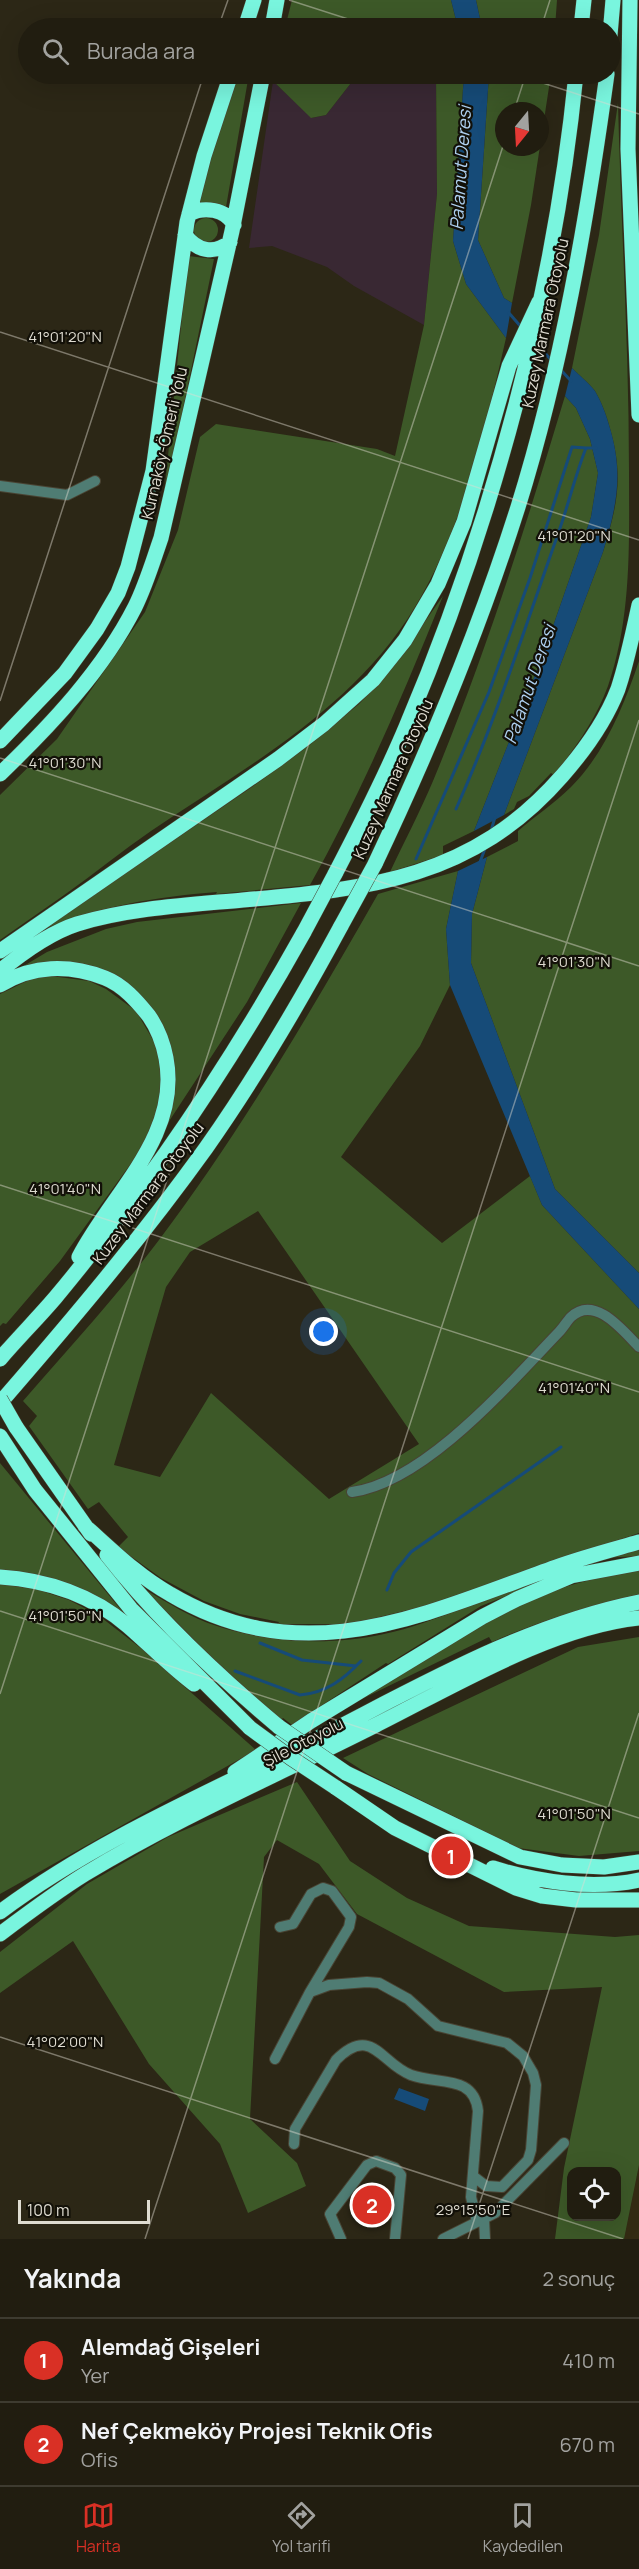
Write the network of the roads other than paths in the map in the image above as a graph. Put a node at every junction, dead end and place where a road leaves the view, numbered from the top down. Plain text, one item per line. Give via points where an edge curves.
1 (254, 0) edge
2 (277, 0) edge
3 (584, 0) edge
4 (613, 0) edge
5 (630, 0) edge
6 (248, 18) edge
7 (274, 18) edge
8 (582, 18) edge
9 (611, 18) edge
10 (228, 84) edge
11 (261, 84) edge
12 (575, 84) edge
13 (606, 84) edge
14 (189, 214) junction
15 (234, 225) junction
16 (185, 235) junction
17 (230, 242) junction
18 (539, 302) junction
19 (639, 415) edge
20 (96, 481) dead end
21 (0, 486) edge
22 (639, 606) edge
23 (0, 741) edge
24 (0, 774) edge
25 (0, 951) edge
26 (0, 971) edge
27 (0, 985) edge
28 (54, 1299) junction
29 (639, 1347) edge
30 (0, 1359) edge
31 (0, 1401) edge
32 (1, 1438) edge
33 (352, 1492) dead end
34 (85, 1526) junction
35 (639, 1542) edge
36 (639, 1563) edge
37 (0, 1577) edge
38 (639, 1602) edge
39 (639, 1618) edge
40 (639, 1628) edge
41 (516, 1656) junction
42 (250, 1728) junction
43 (335, 1787) junction
44 (211, 1791) junction
45 (639, 1862) edge
46 (639, 1880) edge
47 (639, 1900) edge
48 (0, 1912) edge
49 (280, 1927) dead end
50 (0, 1934) edge
51 (310, 1992) junction
52 (275, 2059) dead end
53 (564, 2143) dead end
54 (294, 2144) dead end
55 (473, 2176) junction
56 (481, 2221) junction
57 (341, 2239) edge
58 (395, 2239) edge
59 (443, 2239) edge
60 (484, 2239) edge

1 - 6 highway
2 - 7 highway
3 - 8 highway
4 - 9 highway
5 - 19 highway via 628,149
10 - 14 highway, Kurnaköy-Ömerli Yolu
11 - 15 highway, Kurnaköy-Ömerli Yolu
12 - 18 highway, Kuzey Marmara Otoyolu via 555,231
13 - 31 highway, Kuzey Marmara Otoyolu, bridge via 592,180 545,410 518,507 426,756 341,926 274,1044 207,1147 92,1297
14 - 15 highway via 200,209 218,211
14 - 16 highway, Kurnaköy-Ömerli Yolu
15 - 17 highway, Kurnaköy-Ömerli Yolu
16 - 17 highway via 207,250 221,249
16 - 23 highway, Kurnaköy-Ömerli Yolu via 153,471 128,567 97,629 65,673
17 - 24 highway, Kurnaköy-Ömerli Yolu via 161,538 146,582 99,666
18 - 25 highway via 509,366 464,522 438,584 405,640 373,680 278,759
18 - 28 highway, Kuzey Marmara Otoyolu, bridge via 524,373 466,573 406,727 335,874 242,1039 191,1117
20 - 21 street via 67,495
22 - 26 highway via 617,691 574,762 520,819 477,847 441,865 387,881 189,904 76,925 40,943
27 - 28 highway via 24,973 54,968 106,978 134,997 155,1024 168,1069 165,1113 151,1144 93,1229
28 - 30 highway, Kuzey Marmara Otoyolu
29 - 33 street via 600,1312 588,1310 572,1315 467,1426 427,1457 371,1490
31 - 34 highway, bridge
32 - 42 highway via 35,1490 131,1609
34 - 35 highway via 142,1576 185,1603 246,1625 298,1634 332,1634 391,1624
34 - 45 highway, bridge via 122,1574 239,1694 346,1773 520,1857 604,1867
36 - 44 highway via 600,1569 543,1586 482,1617 252,1759
37 - 42 highway via 44,1583 85,1597 126,1624
38 - 44 highway, Şile Otoyolu via 564,1622 492,1651
39 - 41 highway, Şile Otoyolu via 572,1634
40 - 41 highway
41 - 50 highway, Şile Otoyolu via 139,1843 83,1875
42 - 43 highway, bridge
43 - 46 highway via 491,1867 522,1877 605,1884
43 - 47 highway via 395,1828 516,1888 576,1900
44 - 48 highway, Şile Otoyolu via 159,1814 83,1856
49 - 51 street via 293,1924 310,1894 323,1888 332,1891 351,1917 349,1927
51 - 52 street
51 - 55 street via 329,1985 379,1983 408,2000 438,2026 507,2043 523,2056 536,2085 528,2160 502,2187 486,2186
53 - 56 street via 495,2213
54 - 55 street via 295,2130 336,2060 355,2046 371,2047 411,2075 453,2083 473,2092 478,2111
55 - 56 street via 471,2197
56 - 59 street
56 - 60 street
57 - 58 street via 330,2214 368,2165 376,2161 395,2168 401,2175

